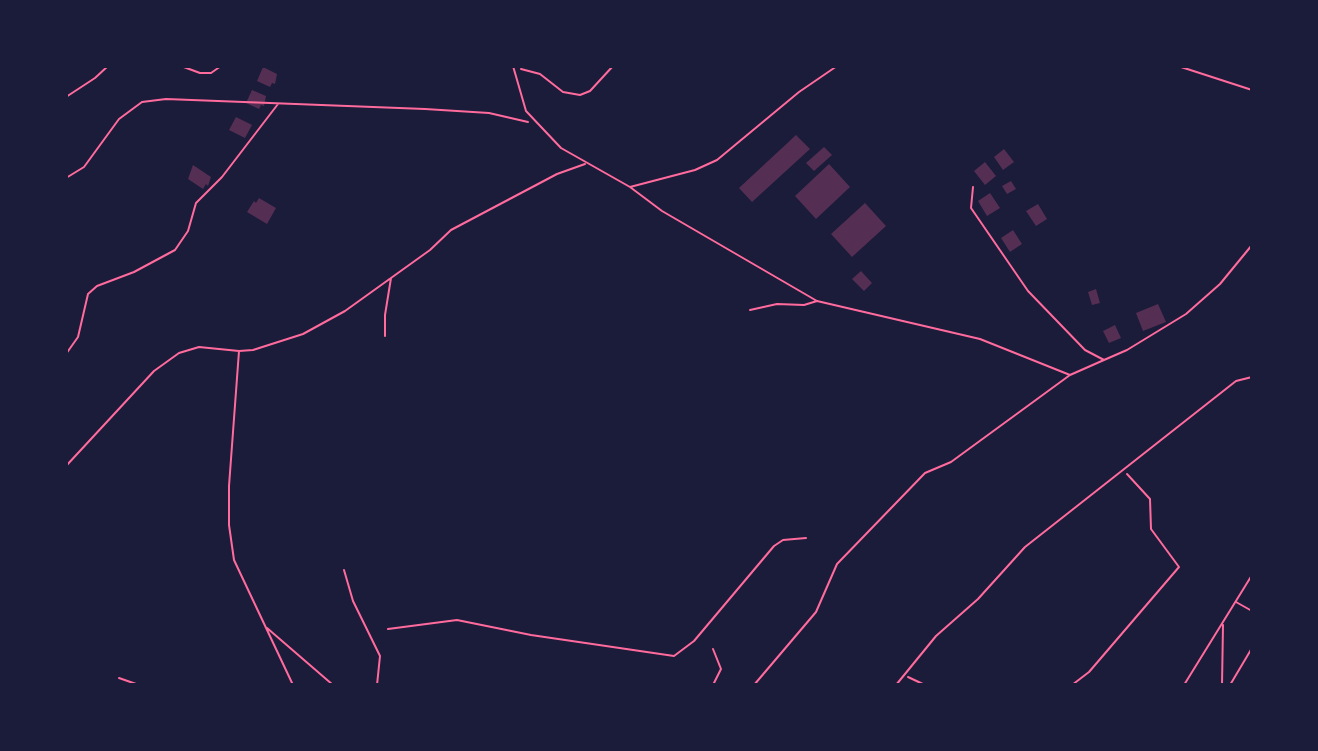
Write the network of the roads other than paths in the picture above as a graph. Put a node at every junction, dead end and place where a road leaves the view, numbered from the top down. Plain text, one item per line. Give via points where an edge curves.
1 (837, 66) edge
2 (1178, 66) edge
3 (513, 67) edge
4 (1252, 90) edge
5 (585, 164) junction
6 (630, 187) junction
7 (973, 188) dead end
8 (1252, 245) edge
9 (392, 278) junction
10 (817, 301) junction
11 (750, 310) dead end
12 (385, 336) dead end
13 (239, 351) junction
14 (1104, 360) junction
15 (1070, 375) junction
16 (1252, 377) edge
17 (66, 466) edge
18 (806, 538) dead end
19 (344, 570) dead end
20 (265, 627) junction
21 (388, 629) dead end
22 (713, 649) dead end
23 (118, 678) dead end
24 (139, 685) edge
25 (293, 685) edge
26 (333, 685) edge
27 (377, 685) edge
28 (713, 685) edge
29 (754, 685) edge
30 (896, 685) edge

1 - 6 lane via 717,160 696,170
2 - 4 lane
3 - 5 lane via 525,111 533,122
5 - 6 lane
5 - 9 lane via 557,174 451,230
6 - 10 lane via 662,211
7 - 14 lane via 971,208 1028,291 1085,350
8 - 14 lane via 1220,284 1186,314
9 - 12 lane
9 - 13 lane via 303,334
10 - 11 lane
10 - 15 lane via 980,339
13 - 17 lane via 199,347 179,353 154,371
13 - 20 lane via 229,525 234,560
14 - 15 lane
15 - 29 lane via 951,462 925,474 837,564 816,612
16 - 30 lane via 1236,381 1025,547 978,599 936,636
18 - 21 lane via 783,540 769,550 694,641 674,656 457,621
19 - 27 lane via 353,600 380,656
20 - 25 lane
20 - 26 lane
22 - 28 lane via 721,669
23 - 24 lane

